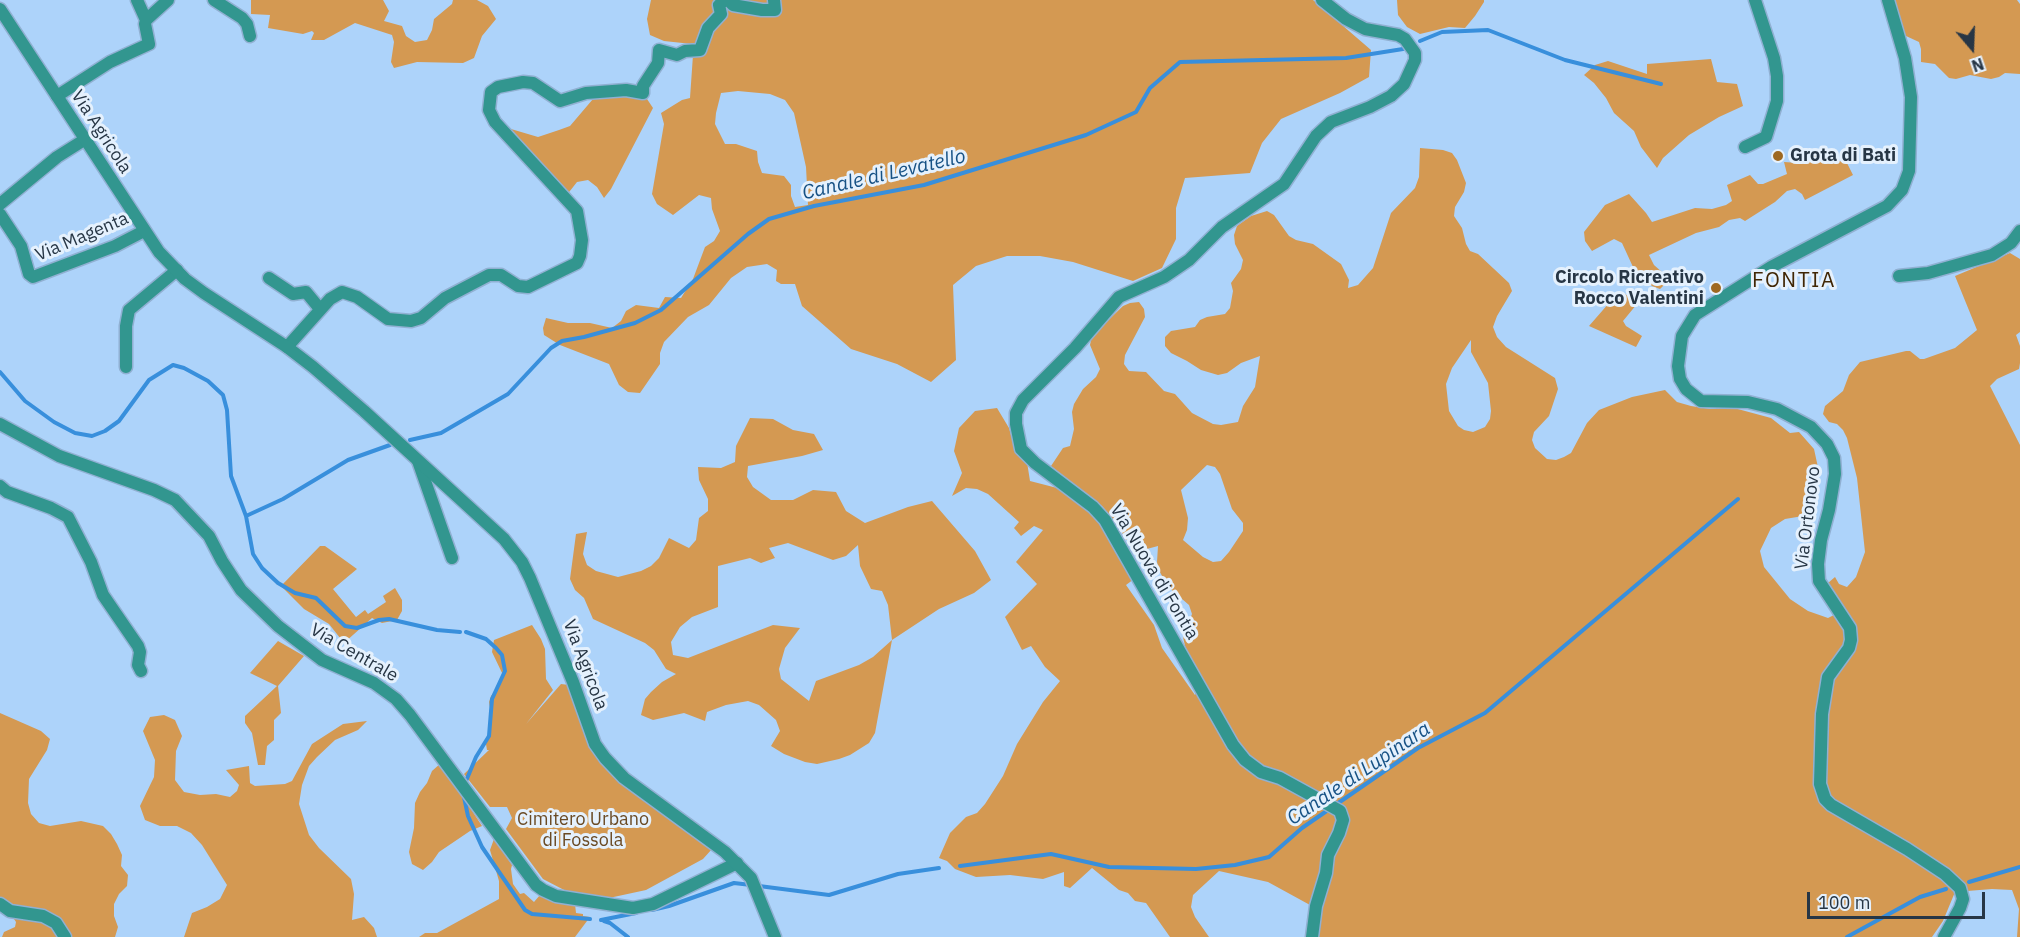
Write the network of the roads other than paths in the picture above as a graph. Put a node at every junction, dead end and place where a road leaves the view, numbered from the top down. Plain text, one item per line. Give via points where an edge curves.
1 (136, 0) edge
2 (168, 0) edge
3 (214, 0) edge
4 (727, 0) edge
5 (774, 0) edge
6 (1322, 0) edge
7 (1755, 0) edge
8 (1888, 0) edge
9 (0, 10) edge
10 (146, 20) junction
11 (250, 36) dead end
12 (57, 96) junction
13 (84, 140) junction
14 (1745, 147) dead end
15 (0, 204) edge
16 (0, 214) edge
17 (144, 231) junction
18 (2020, 231) edge
19 (177, 270) junction
20 (1899, 276) dead end
21 (269, 278) dead end
22 (320, 309) junction
23 (287, 347) junction
24 (126, 367) dead end
25 (0, 424) edge
26 (418, 461) junction
27 (0, 486) edge
28 (452, 558) dead end
29 (141, 671) dead end
30 (737, 863) junction
31 (0, 904) edge
32 (64, 937) edge
33 (775, 937) edge
34 (1312, 937) edge
35 (1944, 937) edge

1 - 10 street
2 - 10 street
3 - 11 street via 242,18
4 - 5 street via 775,10
4 - 22 street via 719,5 721,14 708,28 700,50 677,55 659,50 658,63 643,86 643,93 586,93 560,101 533,83 523,82 491,92 489,110 495,122 577,211 582,240 577,263 528,287 518,286 501,275 489,275 411,321 388,319 350,293 342,292
6 - 34 street, Via Nuova di Fontia via 1365,29 1405,39 1415,60 1404,84 1384,100 1330,122 1284,184 1222,227 1189,260 1164,277 1119,297 1023,400 1016,413 1021,449 1105,520 1245,760 1261,772 1280,778 1340,811 1343,820 1328,855
7 - 14 street via 1774,58 1777,101 1766,137
8 - 35 street, Via Ortonovo via 1905,58 1911,97 1909,171 1900,194 1887,206 1771,267 1695,315 1680,344 1678,366 1686,389 1701,401 1748,402 1777,409 1811,427 1827,444 1835,474 1821,540 1819,581 1850,627 1851,640 1850,648 1828,677 1822,714 1820,784 1831,805 1907,849 1960,888 1963,899
9 - 12 street, Via Agricola
10 - 12 street via 149,44 110,62
12 - 13 street, Via Agricola
13 - 15 street
13 - 17 street, Via Agricola
16 - 17 street, Via Magenta via 21,246 33,277
17 - 19 street, Via Agricola
18 - 20 street via 1998,252 1962,265
19 - 23 street, Via Agricola via 204,293
19 - 24 street via 129,310
21 - 22 street via 292,294 306,292
22 - 23 street
23 - 26 street, Via Agricola
25 - 30 street, Via Centrale via 59,456 175,500 209,536 241,590 258,608 322,660 386,690 410,715 536,885 556,896 633,908 653,904
26 - 28 street, Via Agricola
26 - 30 street, Via Agricola via 504,539 522,562 595,744 605,758 624,778
27 - 29 street via 68,517 103,595 138,646
30 - 33 street via 751,878
31 - 32 street via 10,911 43,916 56,923

